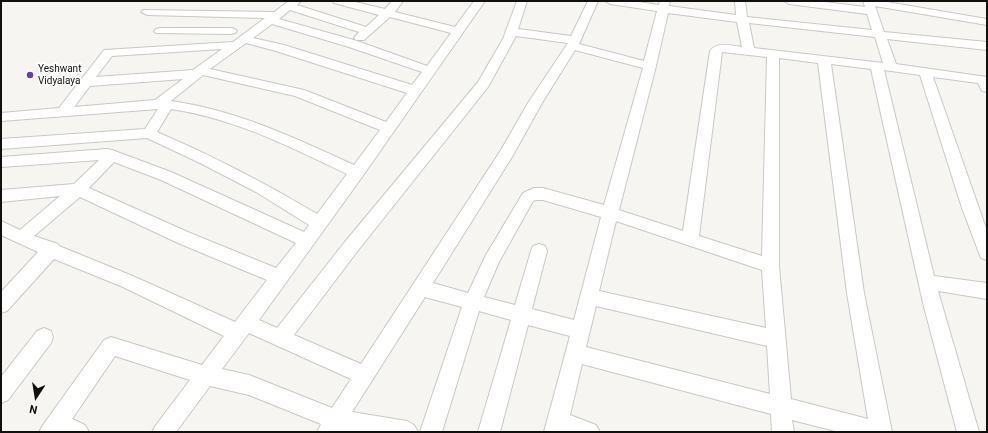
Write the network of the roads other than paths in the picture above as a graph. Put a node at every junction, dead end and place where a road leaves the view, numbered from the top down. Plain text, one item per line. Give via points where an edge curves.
1 (208, 1) edge
2 (338, 1) edge
3 (398, 1) edge
4 (480, 1) edge
5 (522, 1) edge
6 (593, 1) edge
7 (610, 1) edge
8 (695, 1) edge
9 (740, 1) edge
10 (789, 1) edge
11 (638, 3) edge
12 (292, 4) edge
13 (664, 5) edge
14 (869, 5) edge
15 (147, 12) dead end
16 (199, 13) junction
17 (388, 13) junction
18 (693, 13) junction
19 (273, 17) junction
20 (742, 19) junction
21 (987, 22) edge
22 (160, 31) dead end
23 (187, 31) junction
24 (231, 31) dead end
25 (367, 31) junction
26 (458, 31) junction
27 (511, 32) junction
28 (879, 34) junction
29 (240, 42) junction
30 (573, 43) junction
31 (354, 44) junction
32 (987, 46) edge
33 (175, 49) junction
34 (750, 52) junction
35 (773, 54) junction
36 (824, 59) junction
37 (650, 66) junction
38 (884, 66) junction
39 (430, 71) junction
40 (925, 72) junction
41 (198, 73) junction
42 (86, 82) junction
43 (986, 83) edge
44 (416, 91) junction
45 (162, 105) junction
46 (64, 111) junction
47 (1, 117) edge
48 (389, 128) junction
49 (149, 134) junction
50 (1, 144) edge
51 (112, 155) junction
52 (1, 162) edge
53 (356, 173) junction
54 (78, 190) junction
55 (1, 196) edge
56 (610, 213) junction
57 (320, 223) junction
58 (1, 227) edge
59 (21, 238) junction
60 (690, 239) junction
61 (307, 240) junction
62 (52, 250) junction
63 (539, 251) dead end
64 (987, 253) edge
65 (770, 266) junction
66 (279, 277) junction
67 (927, 282) junction
68 (421, 288) junction
69 (987, 291) edge
70 (588, 296) junction
71 (473, 302) junction
72 (2, 303) edge
73 (521, 314) junction
74 (242, 328) junction
75 (580, 330) junction
76 (44, 337) dead end
77 (281, 338) junction
78 (776, 339) junction
79 (574, 353) junction
80 (364, 375) junction
81 (205, 376) junction
82 (1, 393) edge
83 (781, 406) junction
84 (332, 426) edge
85 (556, 427) edge
86 (53, 428) edge
87 (78, 432) edge
88 (163, 432) edge
89 (407, 432) edge
90 (431, 432) edge
91 (489, 432) edge
92 (589, 432) edge
93 (783, 432) edge
94 (880, 432) edge
95 (968, 432) edge

1 - 16 street
2 - 17 street
3 - 17 street
4 - 26 street
5 - 27 street
6 - 30 street
7 - 11 street
8 - 18 street
9 - 20 street
10 - 14 street
11 - 13 street
12 - 19 street
12 - 25 street
13 - 18 street
13 - 37 street
14 - 21 street
14 - 28 street
15 - 16 street
16 - 19 street
16 - 23 street
17 - 25 street
17 - 26 street
18 - 20 street
19 - 29 street
19 - 31 street
20 - 28 street
20 - 34 street
22 - 23 street
23 - 24 street
23 - 33 street
25 - 31 street
26 - 39 street
27 - 30 street
27 - 77 street via 483,84 350,248
28 - 32 street
28 - 38 street
29 - 33 street
29 - 41 street
29 - 44 street via 287,50
30 - 37 street
30 - 68 street
31 - 39 street
33 - 42 street via 108,53
34 - 35 street
34 - 60 street via 719,48 716,51
35 - 36 street
35 - 65 street
36 - 38 street
36 - 94 street via 849,246
37 - 56 street
38 - 40 street
38 - 67 street
39 - 44 street
40 - 43 street
40 - 64 street
41 - 42 street
41 - 45 street
41 - 48 street via 299,93
42 - 46 street
44 - 48 street
45 - 46 street
45 - 49 street
45 - 53 street via 188,106 250,124
46 - 47 street
48 - 53 street
49 - 50 street via 140,132
49 - 57 street via 261,188
51 - 52 street
51 - 54 street
51 - 61 street via 166,176
53 - 57 street
54 - 55 street
54 - 59 street
54 - 66 street
56 - 60 street
56 - 70 street
56 - 71 street via 543,194 528,197 492,260
57 - 61 street
58 - 59 street
59 - 62 street
60 - 65 street
61 - 66 street
62 - 72 street
62 - 74 street
63 - 73 street
65 - 78 street
66 - 74 street
67 - 69 street
67 - 95 street
68 - 71 street
68 - 80 street
70 - 75 street
70 - 78 street
71 - 73 street
71 - 90 street
73 - 75 street
73 - 91 street
74 - 77 street
74 - 81 street
75 - 79 street
76 - 82 street
77 - 80 street
78 - 83 street
79 - 83 street
79 - 85 street
80 - 84 street
81 - 84 street via 249,385
81 - 86 street via 111,346
81 - 88 street
83 - 93 street
83 - 94 street
84 - 89 street
85 - 92 street
86 - 87 street

